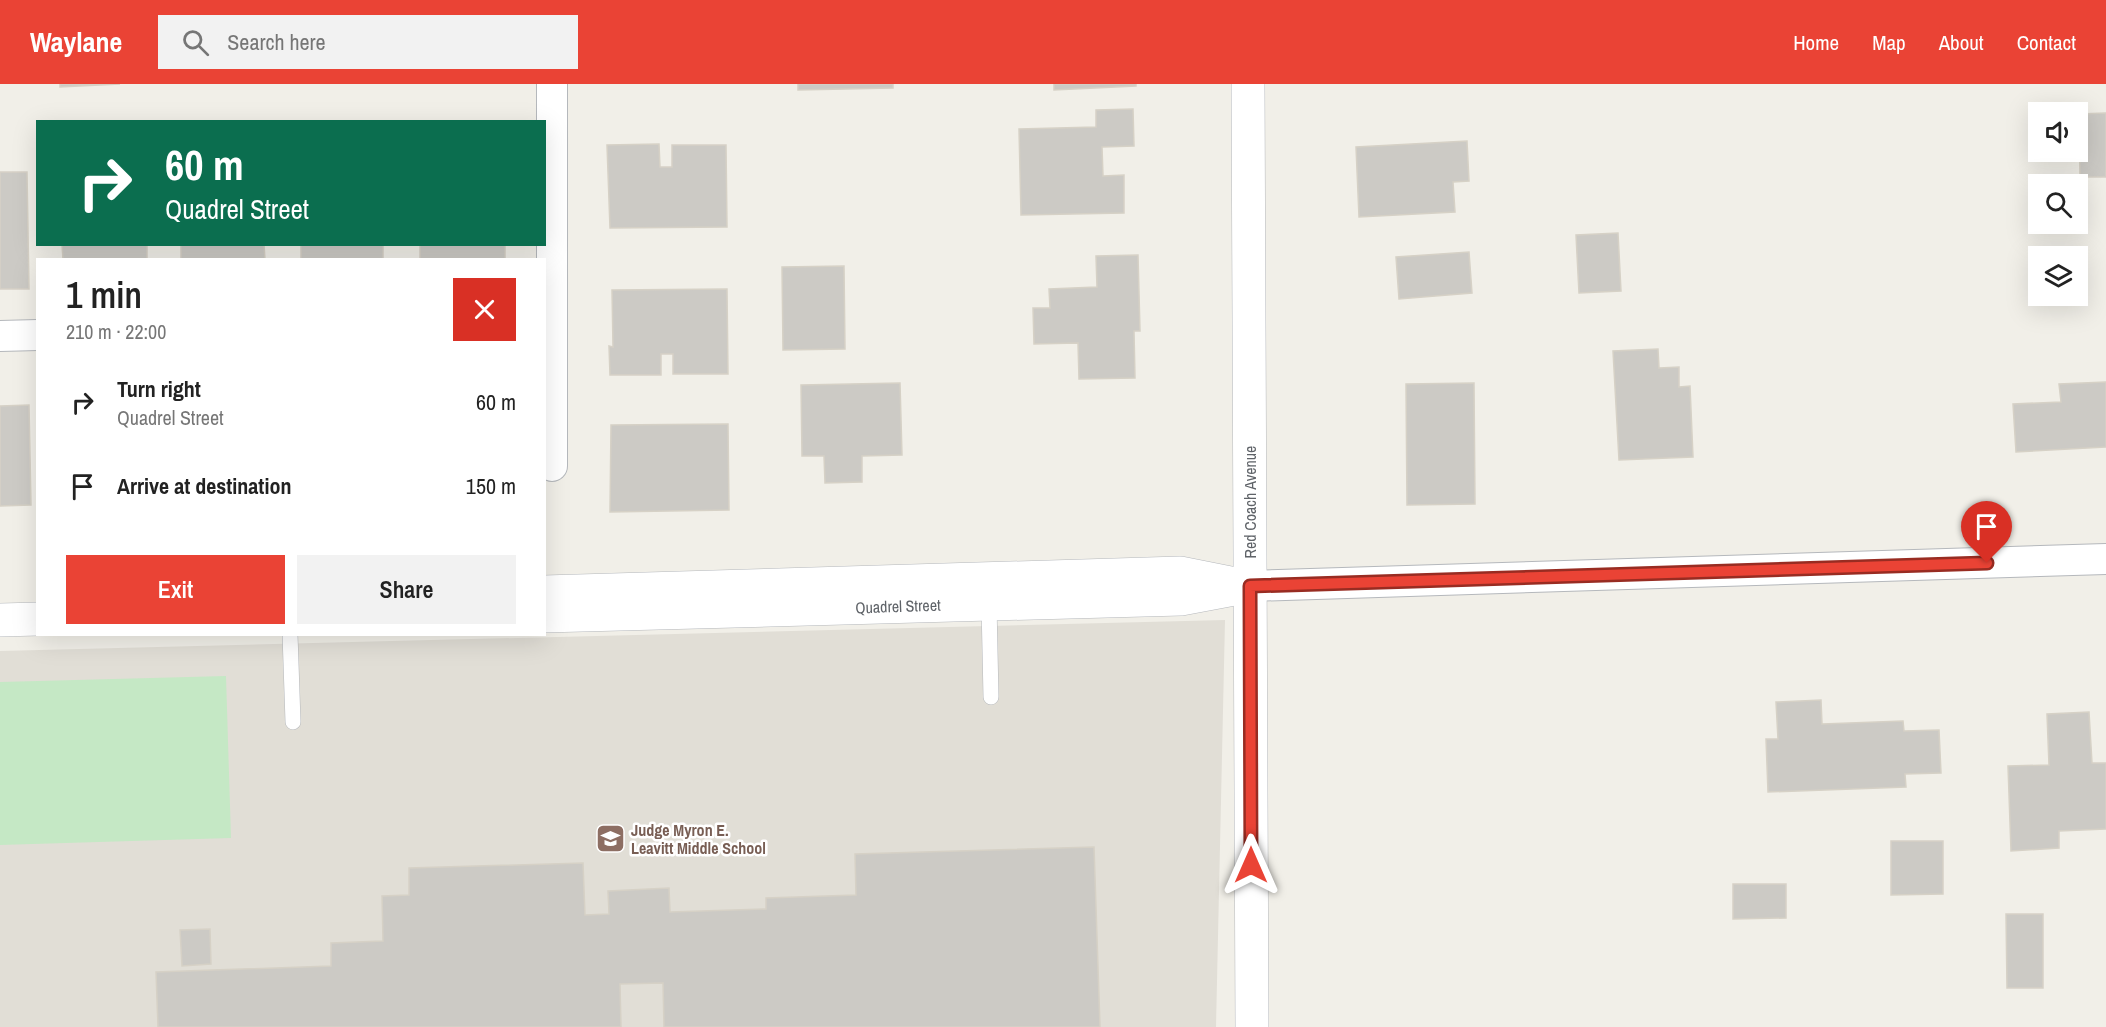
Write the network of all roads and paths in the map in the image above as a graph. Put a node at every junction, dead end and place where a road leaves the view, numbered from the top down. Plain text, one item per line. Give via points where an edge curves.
1 (552, 84) edge
2 (1248, 84) edge
3 (548, 322) edge
4 (36, 335) edge
5 (0, 336) edge
6 (552, 466) dead end
7 (2106, 559) edge
8 (1250, 586) junction
9 (989, 591) junction
10 (546, 592) edge
11 (546, 616) edge
12 (36, 619) edge
13 (0, 620) edge
14 (290, 636) edge
15 (992, 697) dead end
16 (293, 722) dead end
17 (1252, 1027) edge

1 - 3 street
2 - 8 street, Red Coach Avenue
3 - 6 street
4 - 5 street
7 - 8 street, Quadrel Street
8 - 9 street, Quadrel Street via 1180,573
8 - 17 street, Red Coach Avenue
9 - 10 street, Quadrel Street
9 - 11 street, Quadrel Street
9 - 15 lane
12 - 13 street
14 - 16 lane

